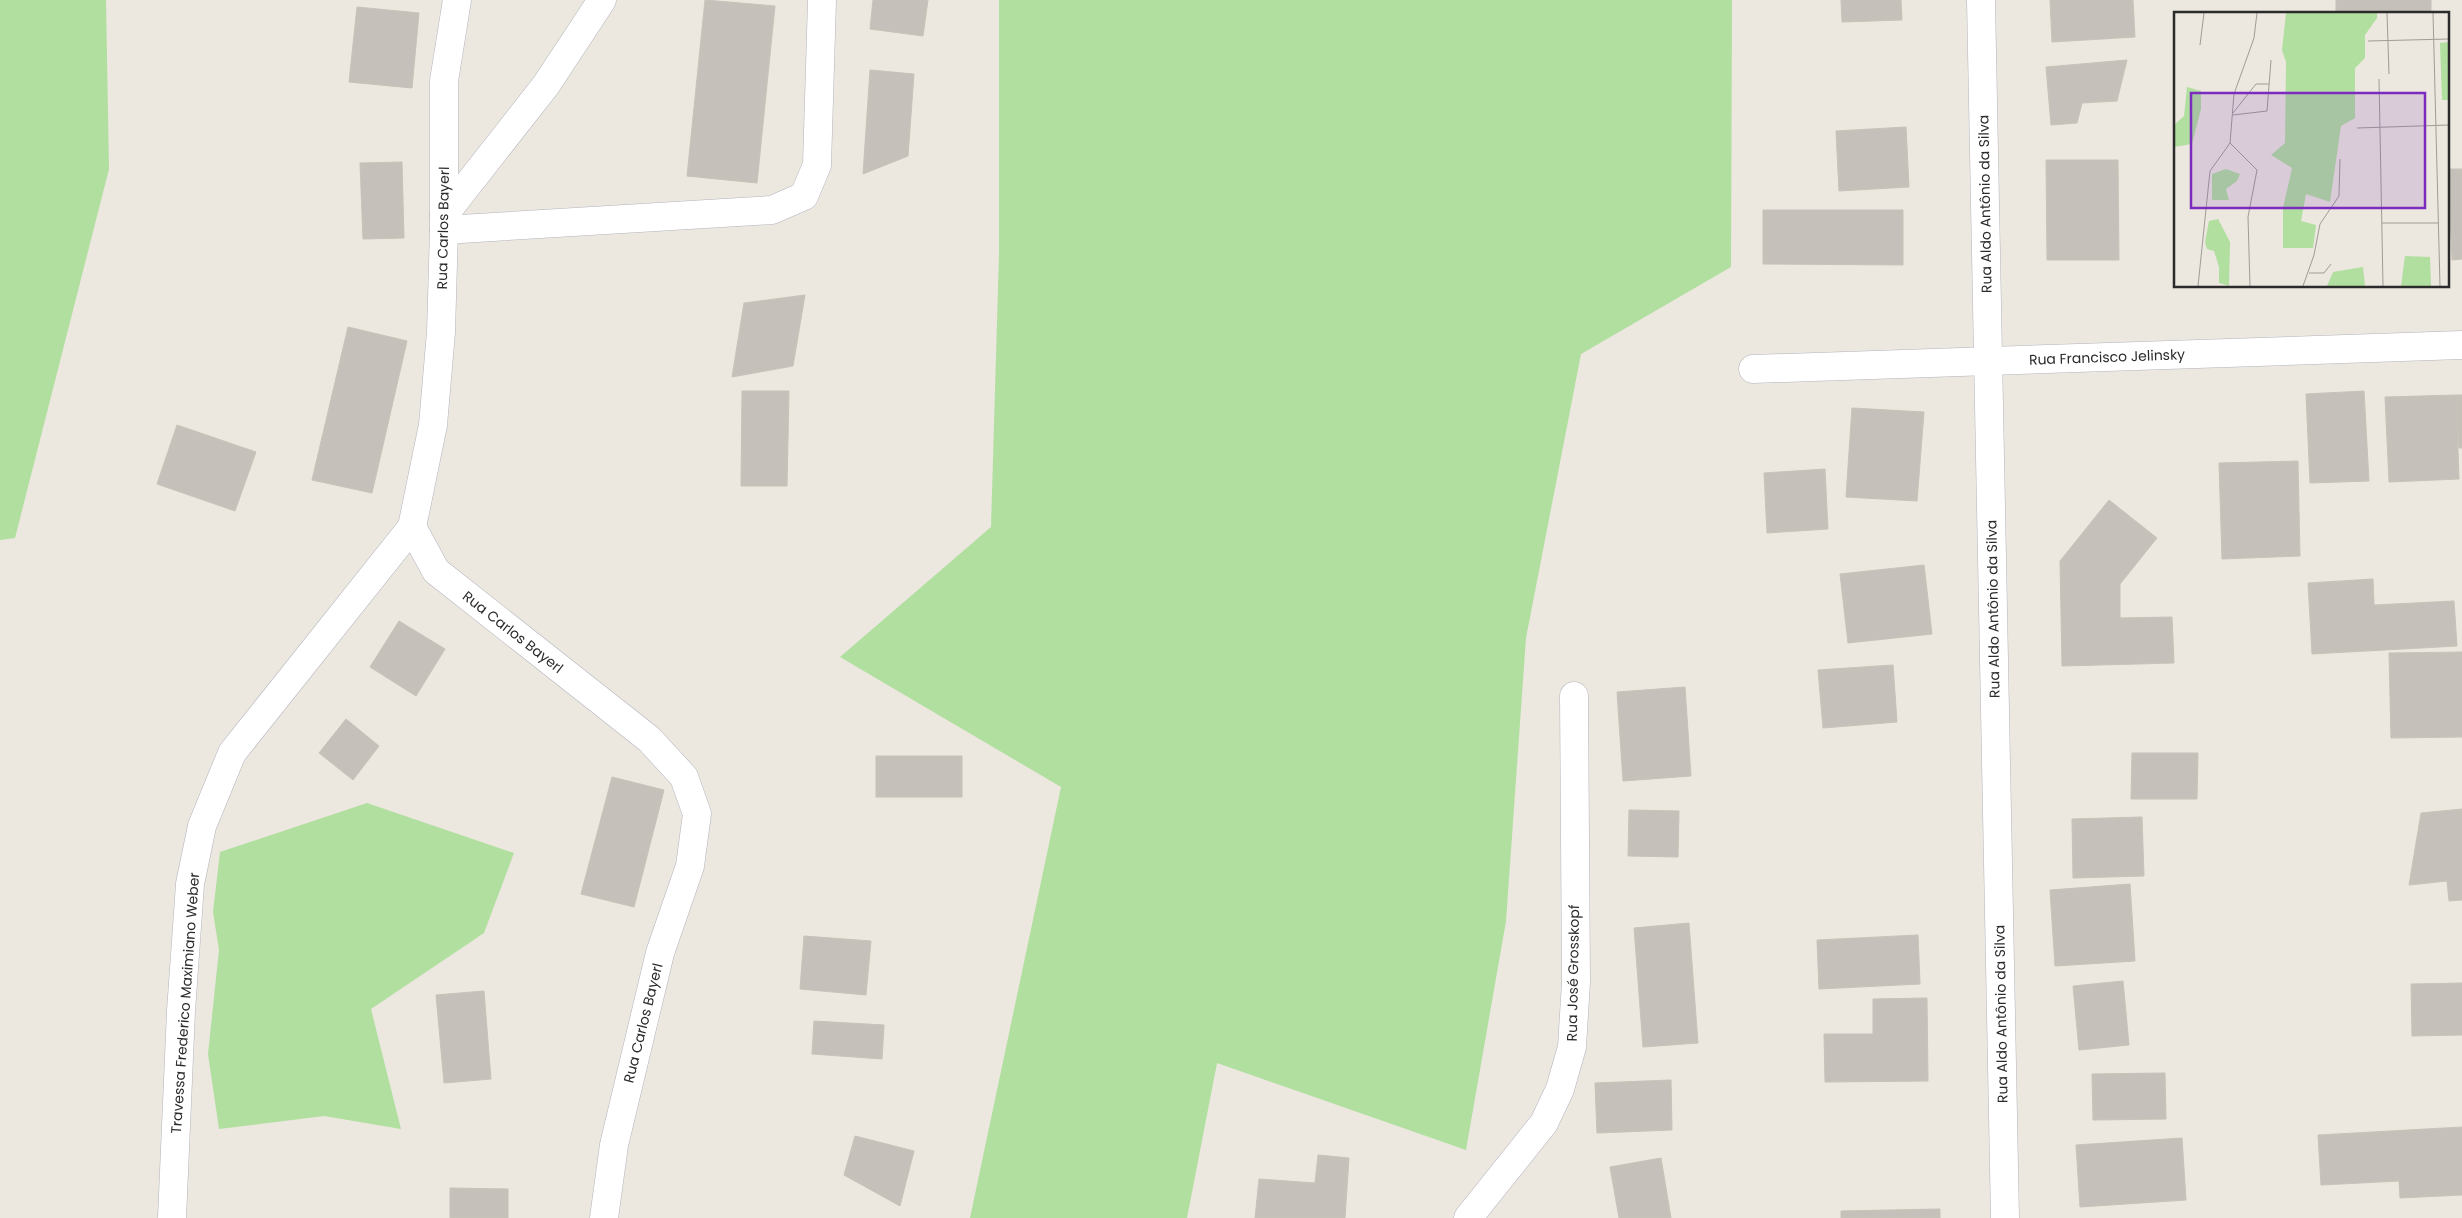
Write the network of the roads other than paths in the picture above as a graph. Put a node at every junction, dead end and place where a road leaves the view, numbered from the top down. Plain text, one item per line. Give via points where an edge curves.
1 (457, 0) edge
2 (602, 0) edge
3 (822, 0) edge
4 (1981, 0) edge
5 (444, 223) junction
6 (2462, 345) edge
7 (1988, 361) junction
8 (1753, 370) dead end
9 (412, 527) junction
10 (1574, 696) dead end
11 (172, 1218) edge
12 (604, 1218) edge
13 (1468, 1218) edge
14 (2005, 1218) edge

1 - 5 street, Rua Carlos Bayerl via 444,81
2 - 5 street via 546,84
3 - 5 street via 817,165 804,196 772,210
4 - 7 street, Rua Aldo Antônio da Silva
5 - 9 street, Rua Carlos Bayerl via 441,332 433,425
6 - 7 street, Rua Francisco Jelinsky
7 - 8 street, Rua Francisco Jelinsky
7 - 14 street, Rua Aldo Antônio da Silva
9 - 11 street, Travessa Frederico Maximiano Weber via 232,753 202,826 190,884
9 - 12 street, Rua Carlos Bayerl via 436,571 649,739 684,777 697,814 690,866 660,953 614,1145
10 - 13 street, Rua José Grosskopf via 1576,982 1572,1047 1560,1089 1544,1123

